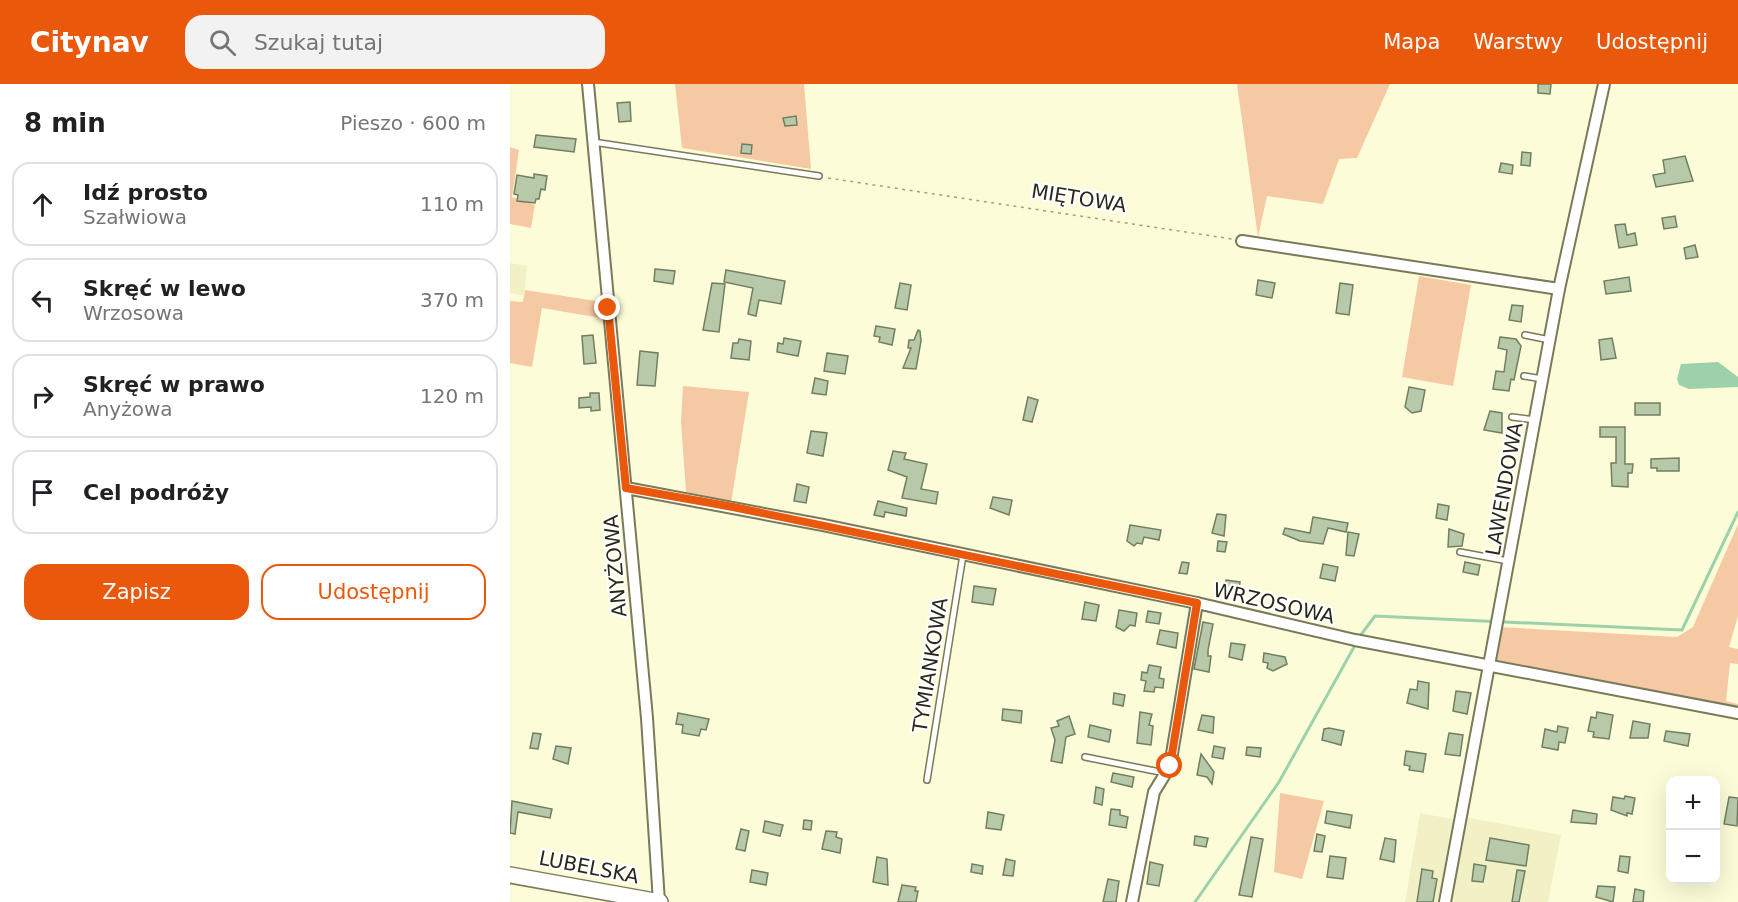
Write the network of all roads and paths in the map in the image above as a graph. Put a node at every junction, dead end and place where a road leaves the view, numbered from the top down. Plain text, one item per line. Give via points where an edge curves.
1 (588, 84) edge
2 (1604, 84) edge
3 (593, 142) junction
4 (819, 176) joint
5 (1242, 241) joint
6 (1559, 289) junction
7 (1525, 335) dead end
8 (1550, 340) junction
9 (1524, 376) dead end
10 (1543, 379) junction
11 (1512, 417) dead end
12 (1535, 420) junction
13 (626, 488) junction
14 (1460, 552) dead end
15 (963, 555) junction
16 (1509, 561) junction
17 (1197, 603) junction
18 (1488, 665) junction
19 (1738, 713) edge
20 (1085, 757) dead end
21 (1166, 773) junction
22 (927, 780) dead end
23 (510, 875) edge
24 (659, 902) edge
25 (1132, 902) edge
26 (1445, 902) edge

1 - 3 street, ANYŻOWA
2 - 6 street, LAWENDOWA
3 - 4 lane
3 - 13 street, ANYŻOWA
4 - 5 path, MIĘTOWA
5 - 6 street
6 - 8 street, LAWENDOWA
7 - 8 lane
8 - 10 street, LAWENDOWA
9 - 10 lane
10 - 12 street, LAWENDOWA
11 - 12 lane
12 - 16 street, LAWENDOWA
13 - 15 street, WRZOSOWA
13 - 24 street, ANYŻOWA
14 - 16 lane
15 - 17 street, WRZOSOWA
15 - 22 lane, TYMIANKOWA
16 - 18 street, LAWENDOWA
17 - 18 street, WRZOSOWA via 1355,640
17 - 21 street
18 - 19 street, WRZOSOWA
18 - 26 street, LAWENDOWA
20 - 21 lane
21 - 25 street via 1154,792
23 - 24 main road, LUBELSKA

